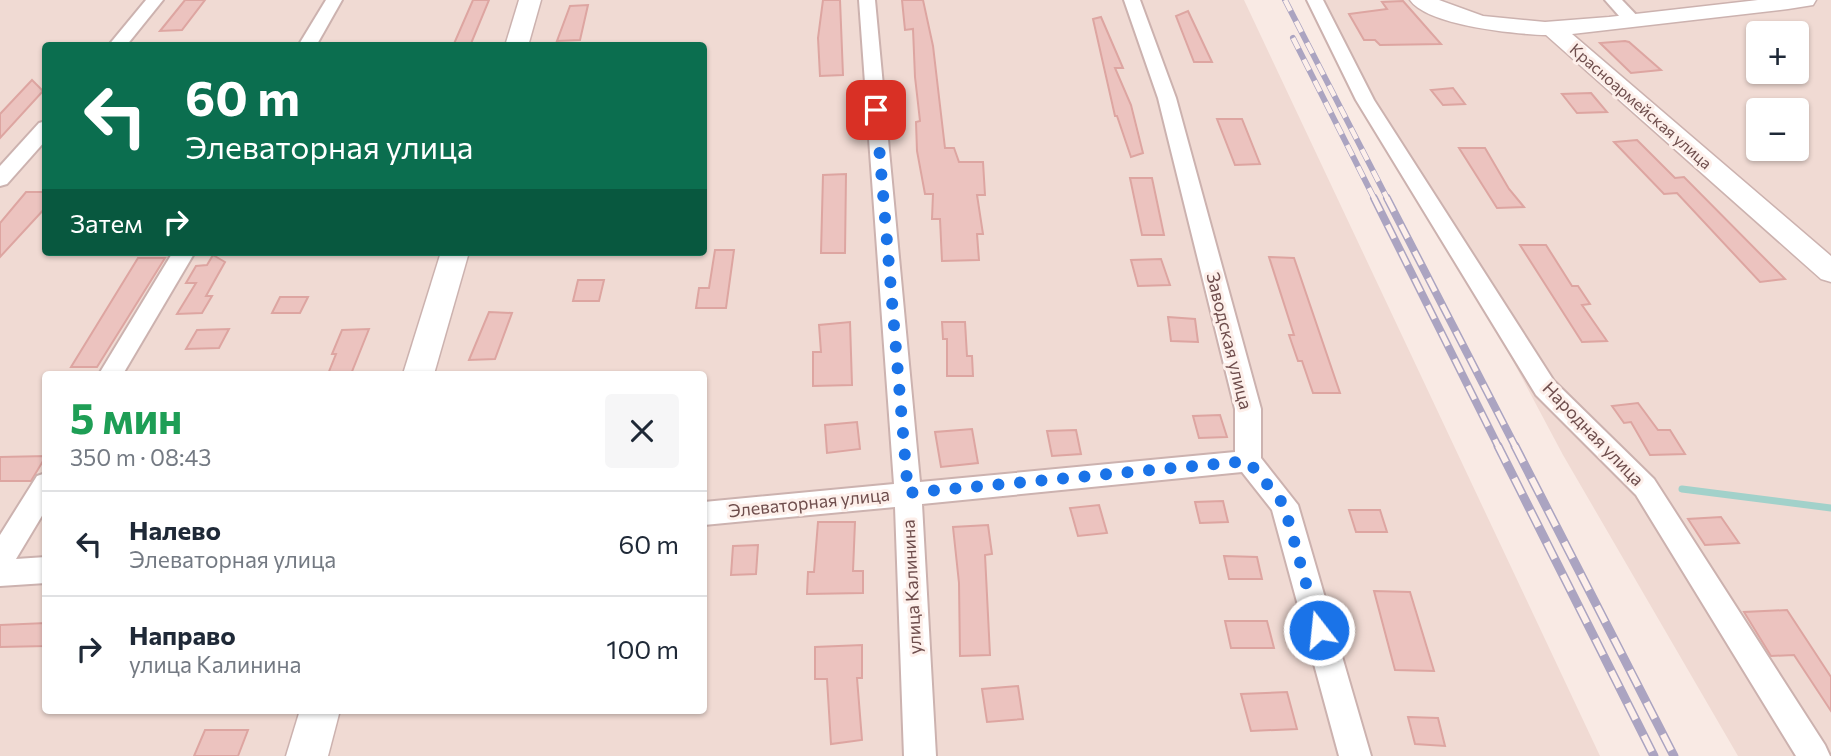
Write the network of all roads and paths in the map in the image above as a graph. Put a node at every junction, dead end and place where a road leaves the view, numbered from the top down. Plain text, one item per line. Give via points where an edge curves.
1 (155, 0) edge
2 (334, 0) edge
3 (530, 0) edge
4 (867, 0) edge
5 (1132, 0) edge
6 (1315, 0) edge
7 (1421, 0) edge
8 (1613, 0) edge
9 (1805, 0) edge
10 (1633, 21) junction
11 (1553, 29) junction
12 (119, 42) edge
13 (309, 42) edge
14 (517, 42) edge
15 (42, 131) edge
16 (0, 178) edge
17 (182, 256) edge
18 (454, 256) edge
19 (1831, 272) edge
20 (113, 371) edge
21 (419, 371) edge
22 (1248, 461) junction
23 (42, 491) edge
24 (908, 493) junction
25 (707, 514) edge
26 (0, 560) edge
27 (42, 570) edge
28 (0, 573) edge
29 (319, 714) edge
30 (307, 756) edge
31 (920, 756) edge
32 (1355, 756) edge
33 (1814, 756) edge

1 - 12 street
2 - 13 street
3 - 14 street
4 - 24 street, улица Калинина
5 - 22 street, Заводская улица via 1167,98 1248,409
6 - 33 street, Народная улица via 1365,100 1545,388 1645,487
7 - 11 street, Красноармейская улица via 1476,20
8 - 10 street
9 - 10 street
10 - 11 street
11 - 19 street, Красноармейская улица
15 - 16 street
17 - 20 street
18 - 21 street
22 - 24 street, Элеваторная улица
22 - 32 street via 1284,505
23 - 26 street
24 - 25 street, Элеваторная улица
24 - 31 street, улица Калинина
27 - 28 street
29 - 30 street

